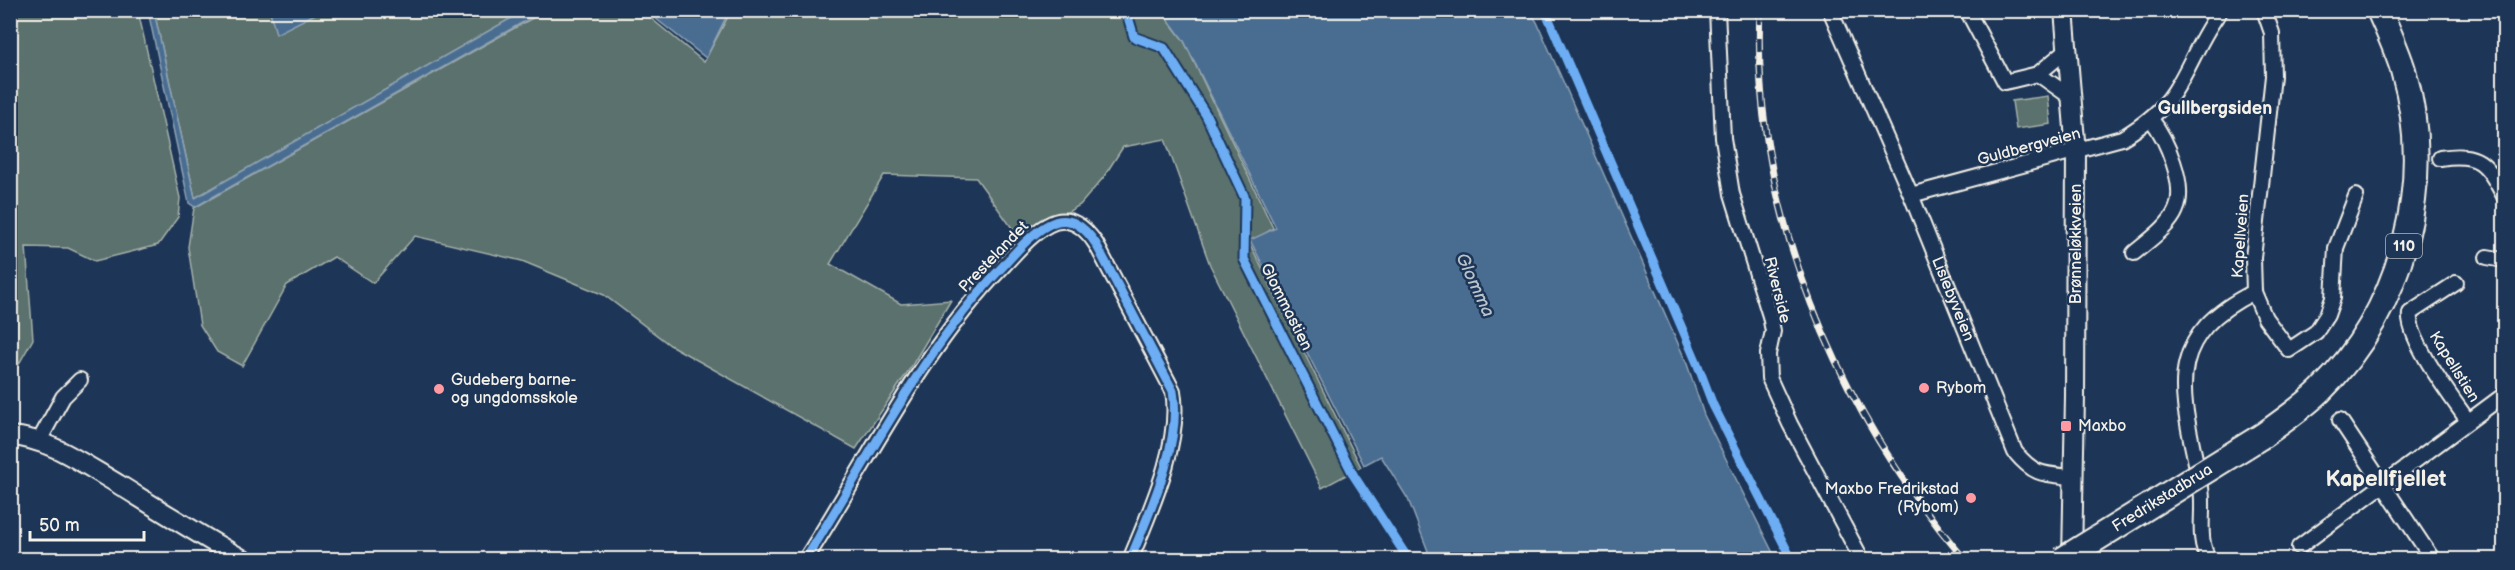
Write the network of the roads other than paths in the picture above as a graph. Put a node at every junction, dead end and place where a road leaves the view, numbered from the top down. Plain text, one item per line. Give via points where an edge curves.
1 (1717, 10) edge
2 (1830, 10) edge
3 (1967, 10) edge
4 (2064, 10) edge
5 (2221, 10) edge
6 (2264, 10) edge
7 (2379, 10) edge
8 (2068, 49) junction
9 (2038, 75) junction
10 (2072, 98) junction
11 (2151, 118) junction
12 (2076, 152) junction
13 (2440, 158) dead end
14 (1911, 195) junction
15 (2356, 196) dead end
16 (2505, 196) edge
17 (2134, 253) dead end
18 (2487, 257) dead end
19 (2505, 260) edge
20 (2456, 283) dead end
21 (2254, 292) junction
22 (80, 380) dead end
23 (2505, 395) edge
24 (2340, 420) dead end
25 (2468, 421) junction
26 (10, 436) edge
27 (39, 441) junction
28 (2073, 477) junction
29 (2383, 483) junction
30 (2299, 547) dead end
31 (237, 558) edge
32 (805, 560) edge
33 (1130, 560) edge
34 (1862, 560) edge
35 (2062, 560) edge
36 (2072, 560) edge
37 (2210, 560) edge
38 (2433, 560) edge

1 - 34 street, Riverside via 1723,138 1732,194 1773,331 1768,354 1769,378
2 - 14 street, Lislebyveien
3 - 9 street via 2005,82
4 - 8 street, Brønneløkkveien
5 - 11 street, Guldbergveien via 2173,94
6 - 21 street, Kapellveien via 2272,33 2273,76 2253,258
7 - 35 highway, Fredrikstadbrua / 110, bridge via 2403,69 2414,126 2416,175 2407,235 2396,273 2376,317 2348,359 2292,415
8 - 9 street
8 - 10 street, Brønneløkkveien
9 - 10 street
10 - 12 street, Brønneløkkveien
11 - 12 street, Guldbergveien via 2122,138
11 - 17 street via 2171,156 2178,203 2168,222
12 - 14 street, Guldbergveien
12 - 28 street, Brønneløkkveien
13 - 16 street via 2472,156 2491,174
14 - 28 street, Lislebyveien via 2015,452 2028,468
15 - 21 street, Kapellveien via 2336,248 2331,307 2316,332 2289,350 2265,318
18 - 19 street
20 - 25 street, Kapellstien via 2410,314 2409,322 2430,366
21 - 37 street via 2206,325 2192,343 2186,363 2183,400 2202,490 2202,541
22 - 27 street via 63,397
23 - 25 street, Kapellstien
24 - 29 street
25 - 29 street, Kapellstien
26 - 27 street
27 - 31 street
28 - 36 street
29 - 30 street, Kapellstien
29 - 38 street
32 - 33 street, Prestelandet via 951,326 1031,237 1048,224 1071,221 1087,230 1096,244 1173,390 1173,438

